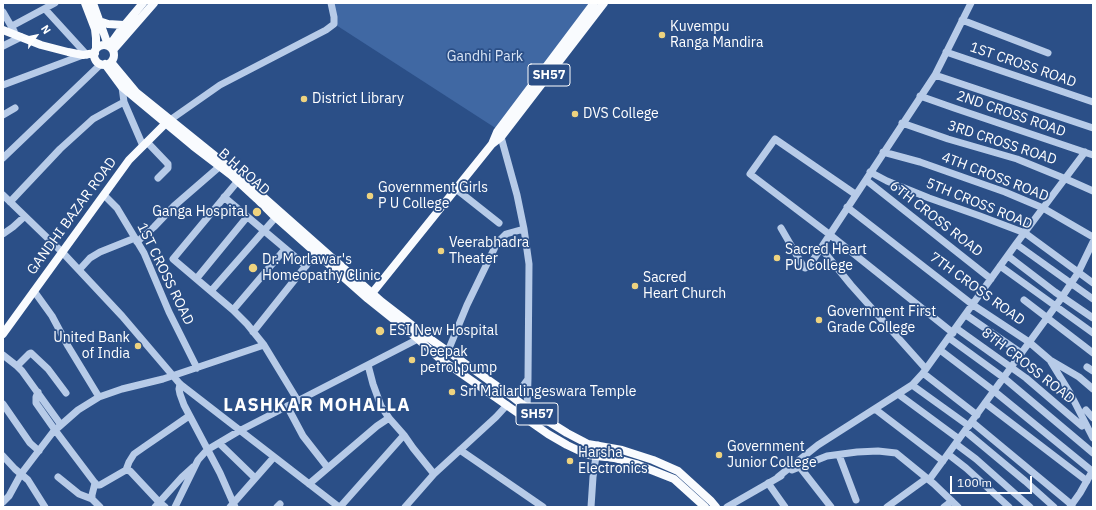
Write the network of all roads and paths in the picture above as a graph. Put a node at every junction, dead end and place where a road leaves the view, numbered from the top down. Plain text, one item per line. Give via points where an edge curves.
1 (55, 3) edge
2 (85, 3) edge
3 (93, 3) edge
4 (143, 3) edge
5 (154, 3) edge
6 (331, 3) edge
7 (594, 3) edge
8 (604, 3) edge
9 (971, 3) edge
10 (45, 9) junction
11 (3, 12) edge
12 (962, 20) junction
13 (99, 21) junction
14 (124, 25) junction
15 (12, 26) junction
16 (3, 30) edge
17 (19, 36) junction
18 (3, 46) edge
19 (110, 47) junction
20 (946, 52) junction
21 (90, 53) junction
22 (1048, 53) dead end
23 (106, 63) junction
24 (935, 75) junction
25 (3, 85) edge
26 (122, 88) junction
27 (920, 96) junction
28 (124, 102) junction
29 (1093, 102) edge
30 (15, 108) dead end
31 (3, 115) edge
32 (168, 122) junction
33 (902, 123) junction
34 (1093, 128) edge
35 (499, 134) junction
36 (145, 144) junction
37 (883, 152) junction
38 (1085, 152) junction
39 (1093, 155) edge
40 (3, 158) edge
41 (219, 167) junction
42 (870, 172) junction
43 (158, 178) dead end
44 (1066, 179) junction
45 (866, 180) junction
46 (237, 182) junction
47 (456, 189) junction
48 (1093, 191) edge
49 (855, 194) junction
50 (3, 195) edge
51 (104, 195) junction
52 (224, 197) junction
53 (10, 202) junction
54 (847, 207) junction
55 (1043, 208) junction
56 (24, 217) junction
57 (248, 217) junction
58 (276, 217) junction
59 (499, 223) dead end
60 (781, 228) dead end
61 (524, 229) junction
62 (264, 230) junction
63 (1025, 233) junction
64 (3, 234) edge
65 (829, 234) junction
66 (1093, 237) edge
67 (136, 240) junction
68 (1093, 242) edge
69 (1016, 244) junction
70 (821, 248) junction
71 (285, 249) junction
72 (63, 253) junction
73 (316, 253) junction
74 (1008, 256) junction
75 (306, 266) junction
76 (1000, 266) junction
77 (79, 270) junction
78 (1078, 273) junction
79 (197, 278) junction
80 (991, 279) junction
81 (1071, 283) junction
82 (1093, 283) edge
83 (34, 291) junction
84 (211, 291) junction
85 (370, 296) junction
86 (1062, 296) junction
87 (1093, 299) edge
88 (1024, 300) dead end
89 (973, 305) junction
90 (1055, 307) junction
91 (233, 310) junction
92 (966, 315) junction
93 (1047, 318) junction
94 (1093, 318) edge
95 (253, 332) junction
96 (953, 333) junction
97 (1093, 333) edge
98 (3, 334) edge
99 (418, 339) junction
100 (1029, 342) junction
101 (264, 345) junction
102 (940, 350) junction
103 (448, 351) junction
104 (1021, 353) junction
105 (1093, 353) edge
106 (3, 355) edge
107 (1050, 360) junction
108 (368, 365) junction
109 (17, 366) junction
110 (1011, 367) junction
111 (197, 368) junction
112 (925, 371) junction
113 (173, 376) junction
114 (1004, 378) junction
115 (528, 379) junction
116 (180, 384) junction
117 (912, 385) junction
118 (1093, 389) edge
119 (994, 391) junction
120 (38, 392) junction
121 (66, 393) dead end
122 (898, 394) junction
123 (99, 397) junction
124 (514, 398) junction
125 (298, 401) junction
126 (985, 403) junction
127 (3, 404) edge
128 (507, 405) junction
129 (287, 406) junction
130 (527, 408) junction
131 (875, 409) junction
132 (1086, 410) dead end
133 (977, 415) junction
134 (189, 416) junction
135 (389, 418) junction
136 (1093, 418) edge
137 (61, 425) junction
138 (968, 426) junction
139 (1082, 426) dead end
140 (55, 430) junction
141 (239, 430) junction
142 (404, 435) junction
143 (1093, 438) edge
144 (957, 442) junction
145 (219, 443) junction
146 (598, 445) junction
147 (207, 450) junction
148 (460, 450) junction
149 (39, 451) junction
150 (1093, 453) edge
151 (948, 454) junction
152 (839, 455) junction
153 (3, 456) edge
154 (596, 456) junction
155 (274, 457) junction
156 (943, 461) junction
157 (196, 464) junction
158 (799, 466) junction
159 (328, 468) junction
160 (126, 470) junction
161 (1093, 471) edge
162 (21, 474) junction
163 (434, 474) junction
164 (58, 477) dead end
165 (778, 477) junction
166 (256, 478) junction
167 (928, 479) junction
168 (1087, 481) junction
169 (95, 483) junction
170 (768, 483) junction
171 (309, 484) junction
172 (92, 499) junction
173 (856, 500) dead end
174 (952, 501) junction
175 (3, 502) edge
176 (157, 505) edge
177 (233, 506) edge
178 (1071, 506) edge
179 (45, 507) edge
180 (100, 507) edge
181 (165, 507) edge
182 (175, 507) edge
183 (339, 507) edge
184 (405, 507) edge
185 (543, 507) edge
186 (591, 507) edge
187 (705, 507) edge
188 (716, 507) edge
189 (728, 507) edge
190 (786, 507) edge
191 (831, 507) edge
192 (887, 507) edge
193 (944, 507) edge
194 (958, 507) edge
195 (1009, 507) edge
196 (1030, 507) edge
197 (1054, 507) edge

1 - 10 street
2 - 21 main road via 96,38
3 - 13 main road
4 - 14 main road
5 - 19 main road
6 - 32 street via 334,24 326,30 220,85
7 - 35 main road, SH57
8 - 35 main road, SH57
9 - 12 street
10 - 15 street
10 - 21 street
11 - 15 street
12 - 20 street
12 - 22 street
13 - 14 main road
13 - 19 main road
14 - 19 main road
15 - 17 street
16 - 17 main road
17 - 18 street
17 - 21 main road via 54,49
19 - 21 main road via 101,45
19 - 23 main road via 114,56
20 - 24 street
20 - 29 street, 1ST CROSS ROAD
21 - 23 main road via 96,60
21 - 25 street
23 - 26 main road, B H ROAD
23 - 32 main road
23 - 40 street
24 - 27 street
24 - 34 street
26 - 28 street
26 - 32 main road, B H ROAD
27 - 33 street
27 - 38 street, 2ND CROSS ROAD
28 - 36 street
28 - 53 street via 93,119 60,149
30 - 31 street
32 - 36 main road, GANDHI BAZAR ROAD
32 - 41 main road, B H ROAD
32 - 85 main road via 234,171
33 - 37 street
33 - 44 street, 3RD CROSS ROAD via 1017,159
35 - 47 main road, SH57
35 - 61 street
36 - 43 street via 168,164 168,168
36 - 51 main road, GANDHI BAZAR ROAD via 129,160
37 - 42 street
37 - 55 street, 4TH CROSS ROAD via 990,186
38 - 39 street, 2ND CROSS ROAD
38 - 44 street
41 - 46 main road, B H ROAD
41 - 67 street via 154,227
42 - 45 street
42 - 63 street, 5TH CROSS ROAD via 929,198
44 - 48 street, 3RD CROSS ROAD
44 - 55 street
45 - 49 street
45 - 80 street, 6TH CROSS ROAD
46 - 52 street
46 - 58 main road, B H ROAD
47 - 59 street
47 - 85 main road, SH57
49 - 54 street
49 - 65 street, 8TH CROSS ROAD via 775,139 750,174
50 - 53 street
51 - 67 street, 1ST CROSS ROAD via 117,208
51 - 72 main road, GANDHI BAZAR ROAD
52 - 57 street
52 - 79 street via 173,259
53 - 56 street
54 - 65 street
54 - 89 street, 7TH CROSS ROAD
55 - 63 street
55 - 66 street, 4TH CROSS ROAD
56 - 64 street
56 - 72 street
57 - 62 street
57 - 79 street
58 - 62 street
58 - 73 main road, B H ROAD
60 - 70 street via 805,268
61 - 103 street via 506,234 497,242
61 - 115 street via 529,264
62 - 71 street
62 - 84 street
63 - 69 street
63 - 78 street, 5TH CROSS ROAD
65 - 70 street
65 - 96 street, 8TH CROSS ROAD
67 - 77 street via 100,252
67 - 111 street, 1ST CROSS ROAD
68 - 78 street
69 - 74 street
69 - 81 street
70 - 112 street
71 - 75 street
71 - 91 street
72 - 77 street
72 - 83 main road, GANDHI BAZAR ROAD
73 - 75 street
73 - 85 main road, B H ROAD
74 - 76 street
74 - 86 street
75 - 95 street
76 - 80 street
76 - 90 street
77 - 113 street
78 - 81 street
78 - 82 street, 5TH CROSS ROAD
79 - 84 street
80 - 89 street
81 - 86 street
81 - 87 street
83 - 98 main road, GANDHI BAZAR ROAD
83 - 123 street via 52,316
84 - 91 street
85 - 99 main road, SH57
85 - 103 main road, SH57
86 - 90 street
86 - 94 street
88 - 93 street
89 - 92 street
89 - 100 street, 7TH CROSS ROAD
90 - 93 street
90 - 97 street
91 - 95 street
92 - 96 street
92 - 104 street
93 - 100 street
93 - 105 street
95 - 101 street
96 - 102 street
96 - 110 street, 8TH CROSS ROAD
96 - 114 street
99 - 108 street
99 - 128 main road, SH57 via 439,358
100 - 104 street
100 - 107 street, 7TH CROSS ROAD
101 - 111 street
101 - 125 street
102 - 112 street
102 - 119 street
103 - 124 main road, SH57
104 - 110 street
106 - 109 street
107 - 118 street, 7TH CROSS ROAD via 1079,377
107 - 143 street
108 - 125 street
108 - 135 street via 381,406
109 - 120 street
109 - 121 street via 31,353 48,369
110 - 114 street
110 - 139 street, 8TH CROSS ROAD
111 - 113 street
112 - 117 street
112 - 133 street
113 - 116 street
113 - 123 street
114 - 119 street
114 - 150 street
115 - 124 street
115 - 130 street
116 - 134 street via 180,394
116 - 141 street
117 - 122 street
117 - 138 street
119 - 126 street
119 - 161 street
120 - 137 street
120 - 140 street via 36,403
122 - 131 street
122 - 144 street
123 - 137 street
124 - 130 main road, SH57
125 - 129 street
126 - 133 street
126 - 168 street
127 - 149 street via 30,443
128 - 148 street
128 - 154 main road, SH57 via 567,445
129 - 141 street
129 - 159 street via 303,436
130 - 146 main road, SH57 via 588,444
131 - 156 street
131 - 165 street via 818,445
132 - 136 street
133 - 138 street
134 - 147 street
134 - 160 street via 134,454
135 - 142 street
135 - 159 street
137 - 140 street
138 - 144 street
138 - 178 street
138 - 197 street
140 - 149 street
140 - 169 street
141 - 145 street
141 - 155 street
142 - 163 street
142 - 183 street
144 - 151 street
144 - 196 street
145 - 147 street
145 - 166 street
146 - 154 street
146 - 188 main road, SH57 via 653,460 678,472
147 - 157 street
147 - 177 street via 220,473
148 - 163 street
148 - 185 street
149 - 162 street
151 - 156 street
151 - 195 street
152 - 158 street via 827,456
152 - 167 street via 878,451 896,453
152 - 173 street
153 - 162 street
154 - 186 street
154 - 187 main road, SH57 via 636,464 674,479
155 - 166 street
155 - 171 street
156 - 167 street
157 - 176 street
157 - 182 street
158 - 165 street
158 - 191 street
159 - 171 street
160 - 169 street via 100,485
160 - 176 street via 130,471
161 - 168 street
162 - 175 street
162 - 179 street via 28,480
163 - 184 street
164 - 172 street via 79,494
165 - 170 street
166 - 177 street
167 - 174 street
167 - 192 street
168 - 178 street
169 - 172 street
170 - 189 street
170 - 190 street
171 - 183 street
172 - 180 street
174 - 193 street
174 - 194 street
176 - 181 street

